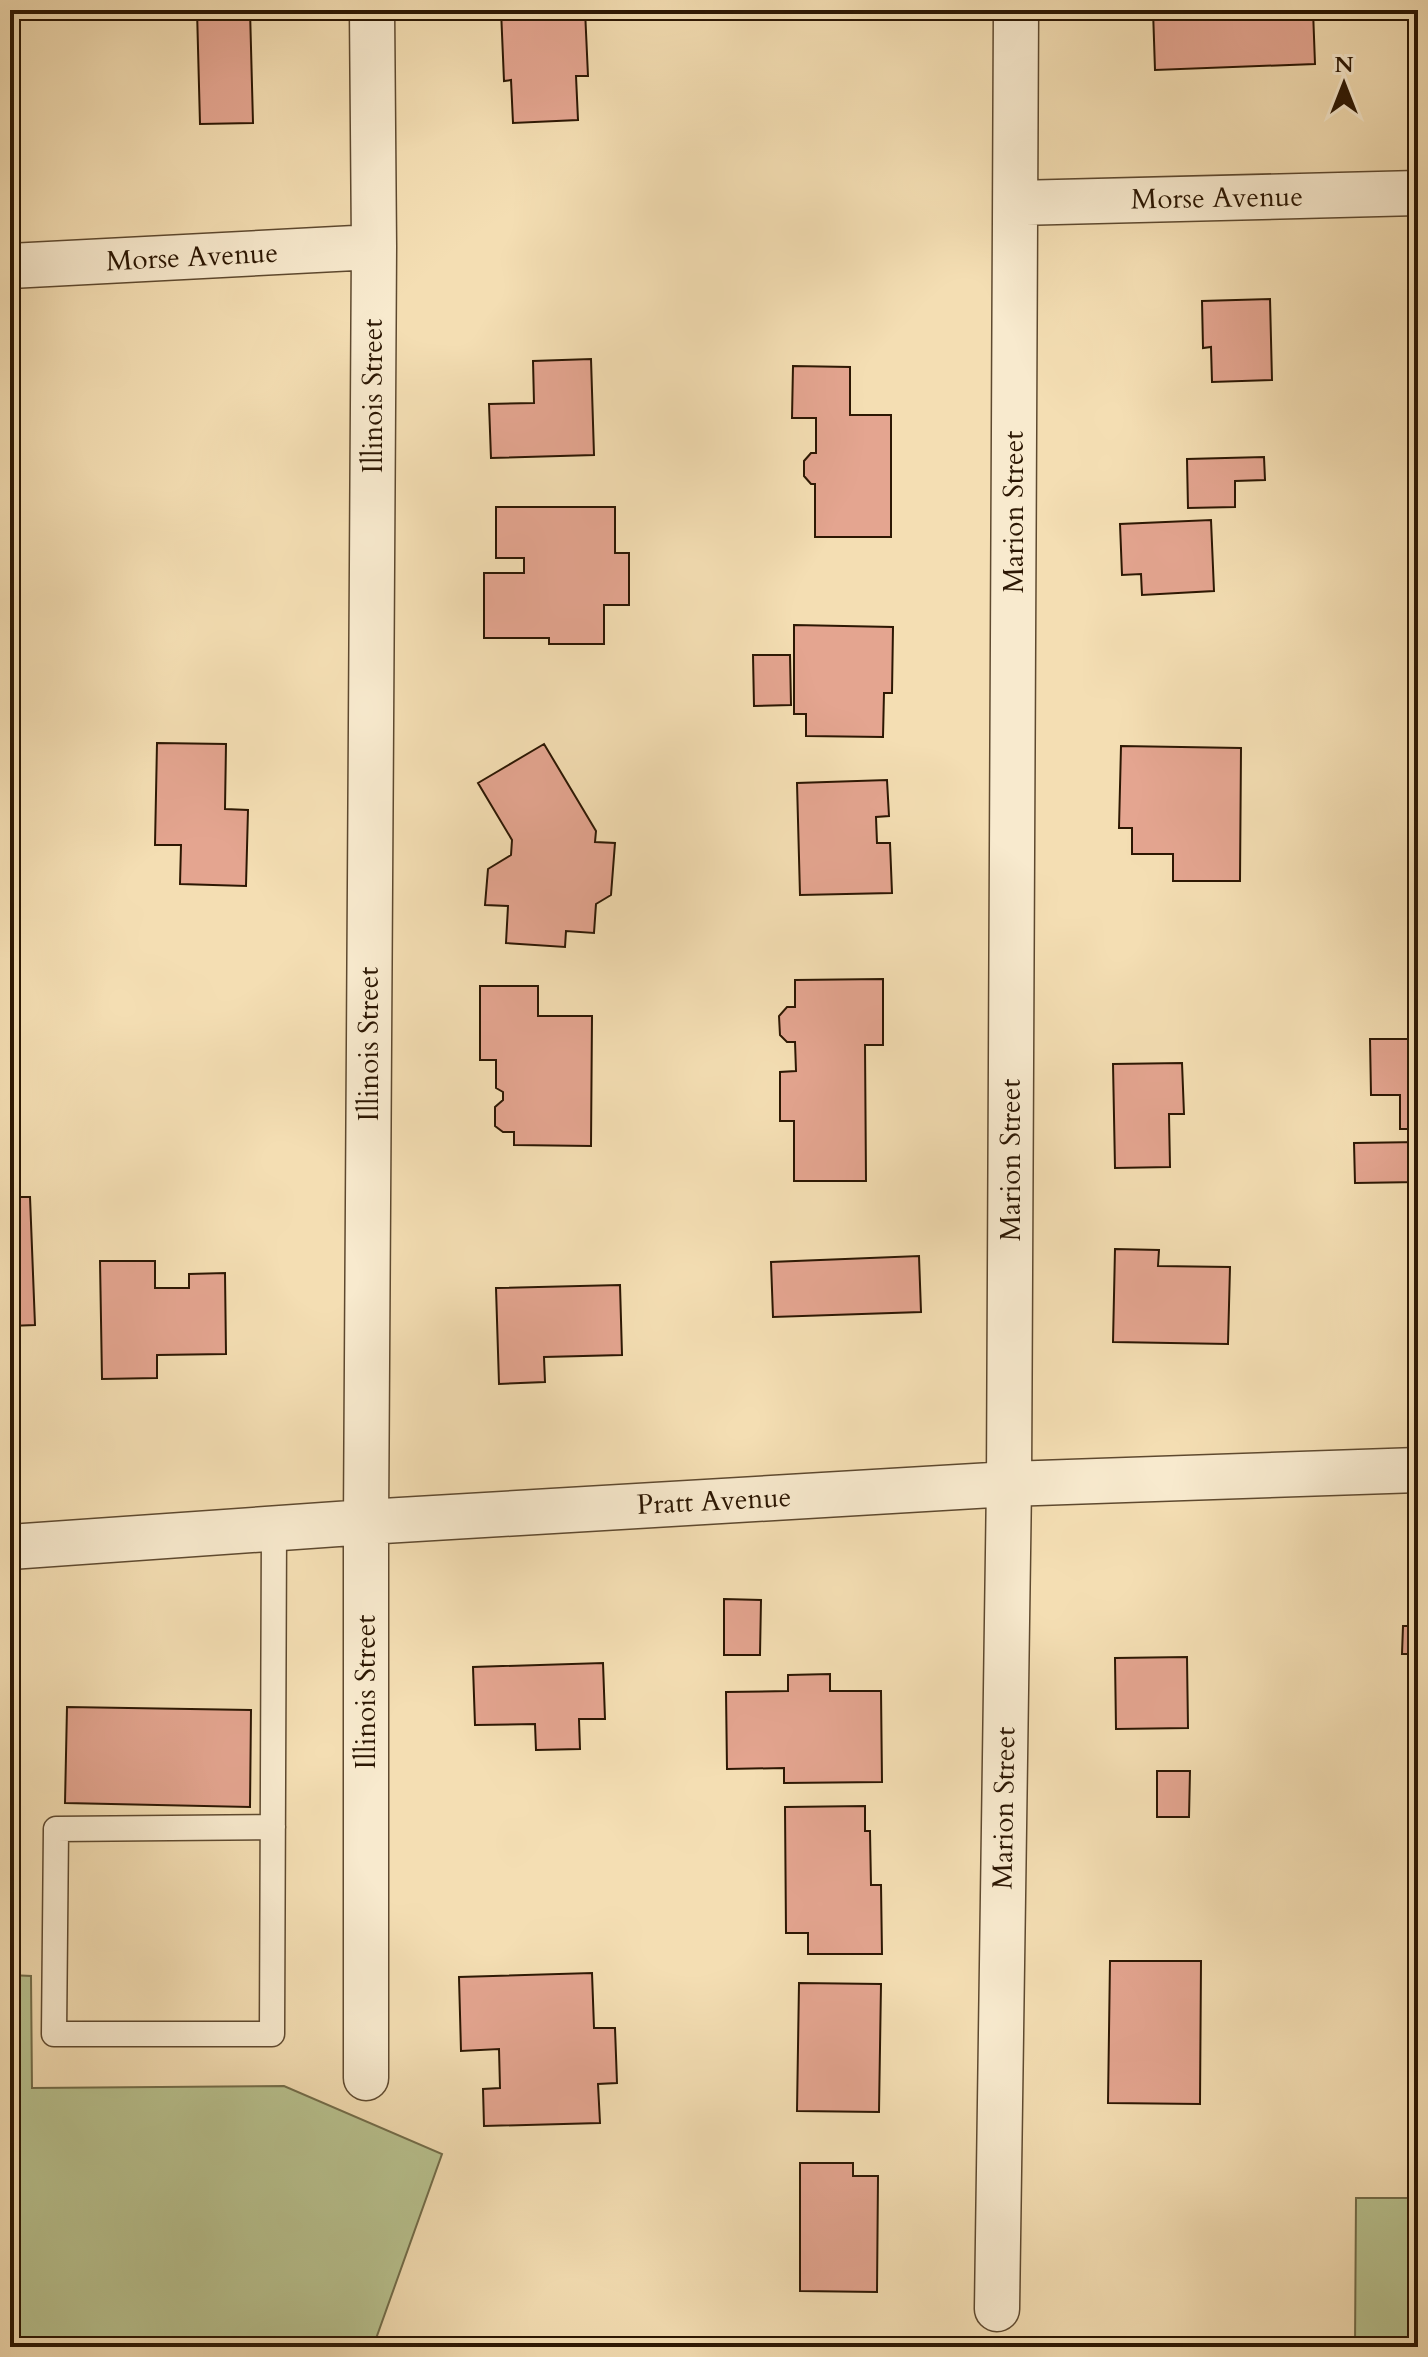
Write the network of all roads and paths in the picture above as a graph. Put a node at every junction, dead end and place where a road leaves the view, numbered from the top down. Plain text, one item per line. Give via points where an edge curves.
1 (372, 10) edge
2 (1016, 10) edge
3 (1418, 193) edge
4 (1016, 203) junction
5 (374, 247) junction
6 (10, 266) edge
7 (1418, 1470) edge
8 (1009, 1484) junction
9 (366, 1522) junction
10 (274, 1529) junction
11 (10, 1547) edge
12 (273, 1827) junction
13 (366, 2078) dead end
14 (997, 2309) dead end

1 - 5 street, Illinois Street
2 - 4 street, Marion Street
3 - 4 street, Morse Avenue
4 - 8 street, Marion Street
5 - 6 street, Morse Avenue
5 - 9 street, Illinois Street
7 - 8 street, Pratt Avenue
8 - 9 street, Pratt Avenue
8 - 14 street, Marion Street
9 - 10 street, Pratt Avenue
9 - 13 street, Illinois Street
10 - 11 street, Pratt Avenue
10 - 12 lane
12 - 12 lane via 272,2034 54,2034 56,1829

